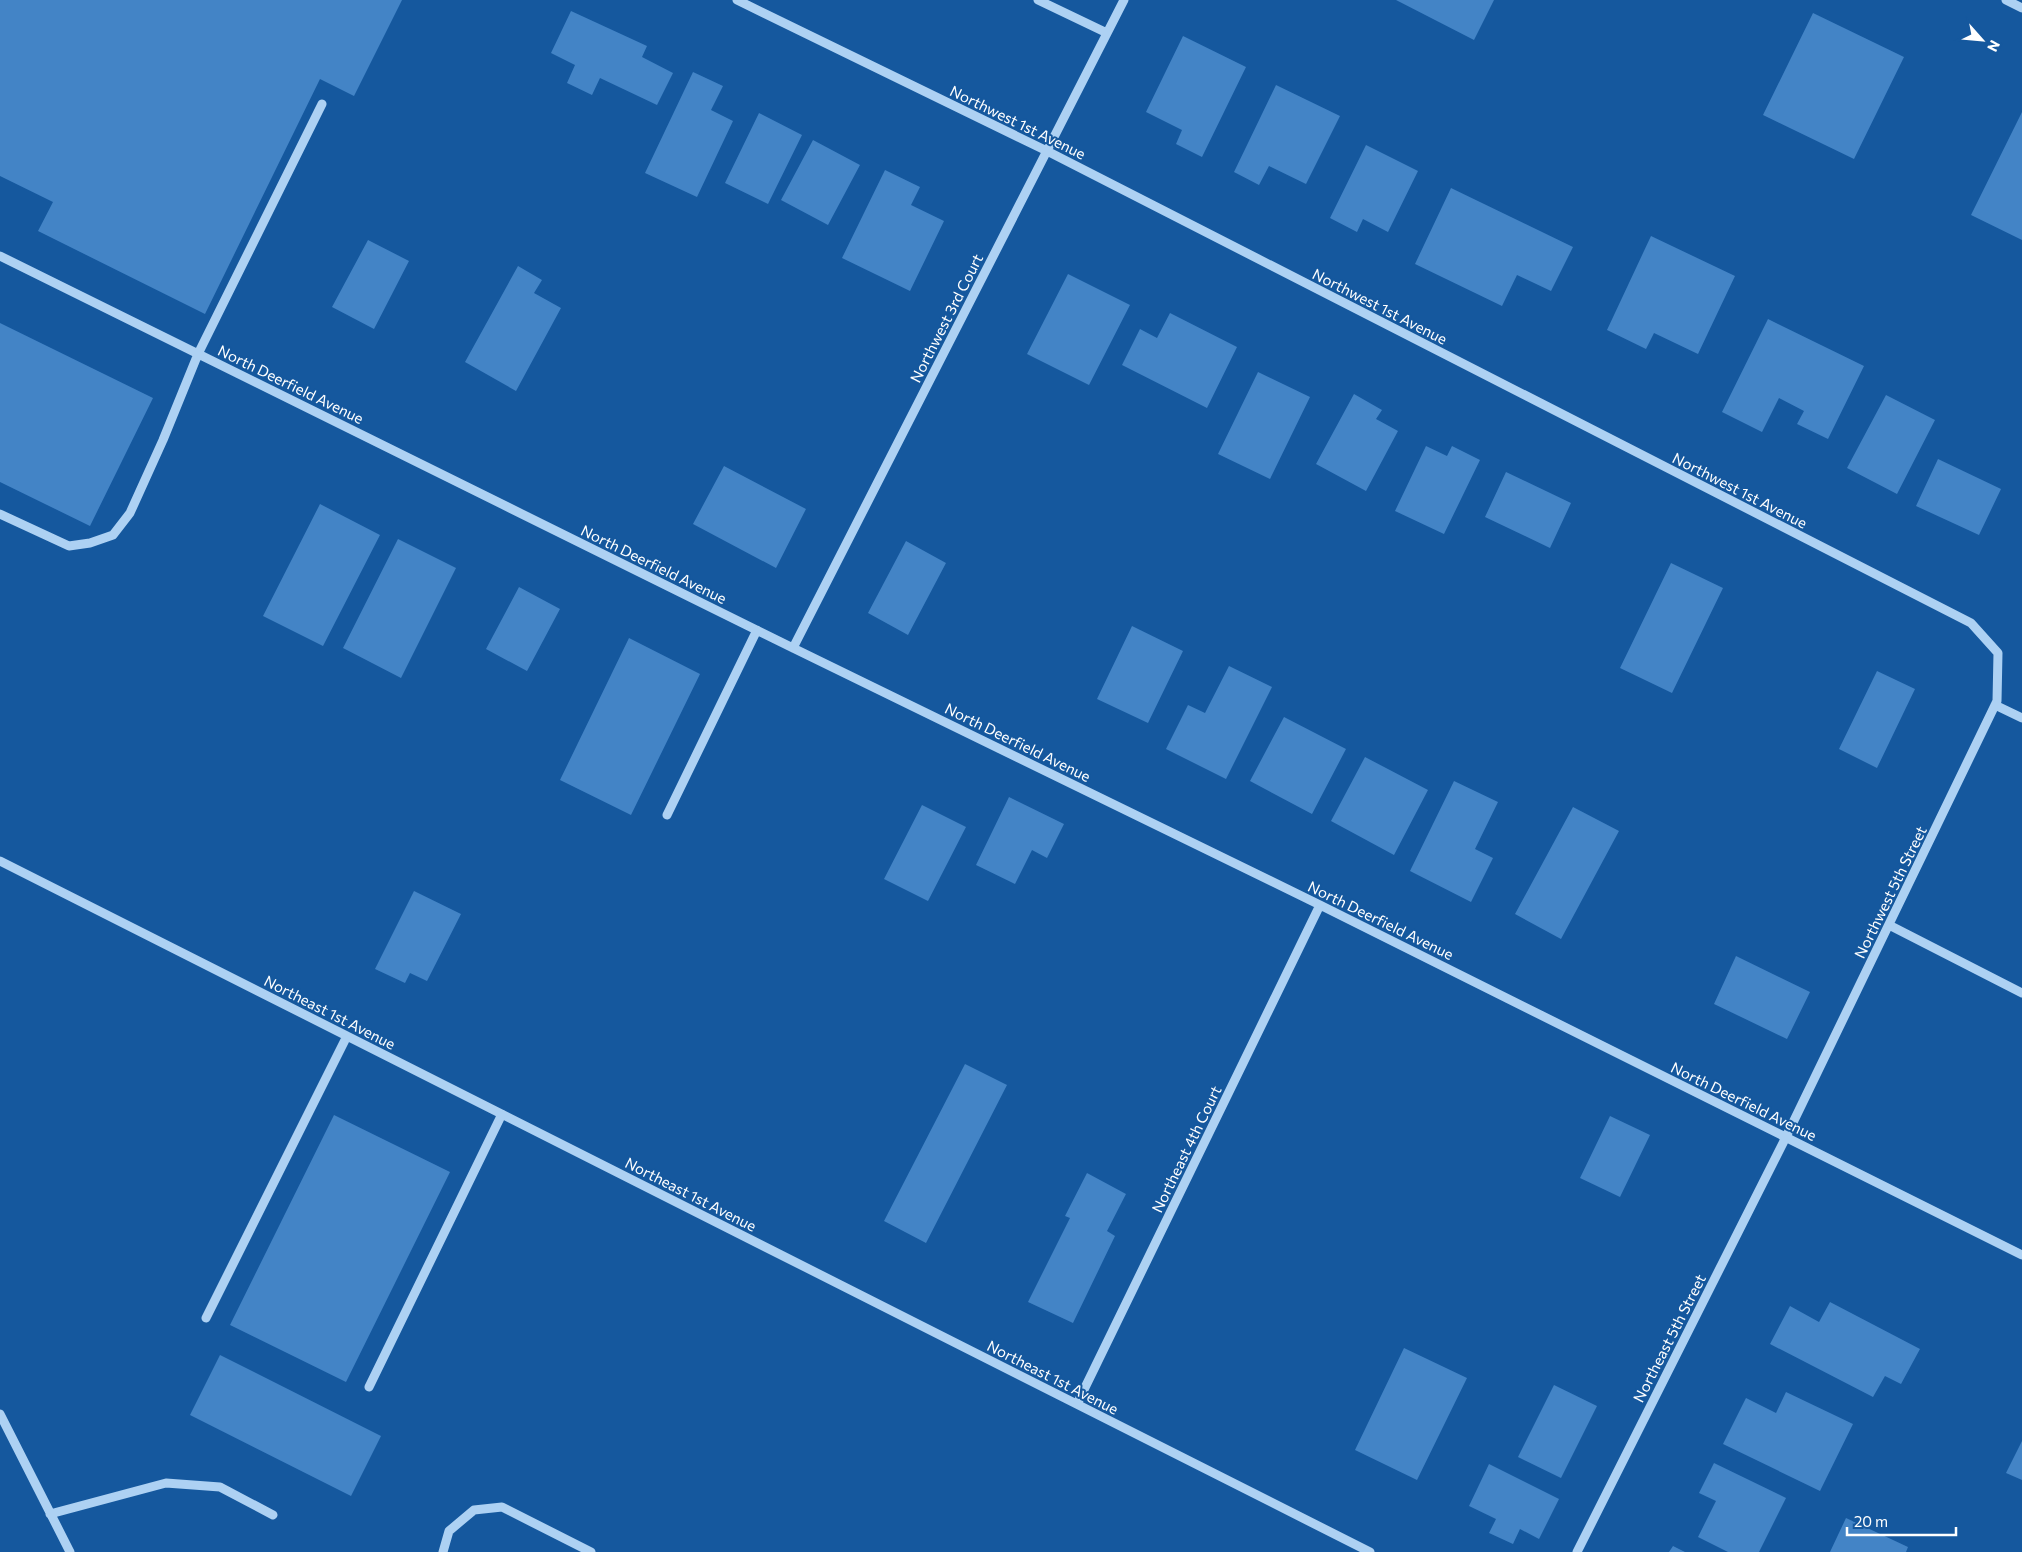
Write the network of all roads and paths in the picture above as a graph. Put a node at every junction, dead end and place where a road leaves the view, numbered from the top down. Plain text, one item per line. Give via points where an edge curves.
1 (737, 0) edge
2 (1038, 0) edge
3 (1124, 0) edge
4 (2006, 0) edge
5 (2022, 8) edge
6 (1107, 33) junction
7 (322, 104) dead end
8 (1047, 151) junction
9 (0, 256) edge
10 (198, 354) junction
11 (0, 514) edge
12 (757, 630) junction
13 (793, 648) junction
14 (1998, 653) joint
15 (1995, 705) junction
16 (2022, 718) edge
17 (667, 815) dead end
18 (0, 861) edge
19 (1320, 905) junction
20 (1889, 925) junction
21 (2022, 992) edge
22 (347, 1036) junction
23 (502, 1114) junction
24 (1786, 1137) junction
25 (2022, 1255) edge
26 (206, 1318) dead end
27 (369, 1386) dead end
28 (1077, 1404) junction
29 (0, 1414) edge
30 (50, 1514) junction
31 (273, 1514) dead end
32 (70, 1552) edge
33 (443, 1552) edge
34 (591, 1552) edge
35 (1370, 1552) edge
36 (1577, 1552) edge

1 - 8 street, Northwest 1st Avenue
2 - 6 street
3 - 6 street, Northwest 3rd Court
4 - 5 street
6 - 8 street, Northwest 3rd Court
7 - 10 street
8 - 13 street, Northwest 3rd Court
8 - 14 street, Northwest 1st Avenue via 1971,623
9 - 10 street, North Deerfield Avenue
10 - 11 street via 130,513 113,535 69,546
10 - 12 street, North Deerfield Avenue
12 - 13 street, North Deerfield Avenue
12 - 17 street
13 - 19 street, North Deerfield Avenue
14 - 15 street, Northwest 5th Street
15 - 16 street
15 - 20 street, Northwest 5th Street
18 - 22 street, Northeast 1st Avenue
19 - 24 street, North Deerfield Avenue
19 - 28 street, Northeast 4th Court
20 - 21 street
20 - 24 street, Northwest 5th Street
22 - 23 street, Northeast 1st Avenue
22 - 26 street
23 - 27 street
23 - 28 street, Northeast 1st Avenue
24 - 25 street, North Deerfield Avenue
24 - 36 street, Northeast 5th Street
28 - 35 street, Northeast 1st Avenue
29 - 30 street
30 - 31 street via 166,1483 220,1487
30 - 32 street
33 - 34 street via 449,1531 474,1510 502,1507

